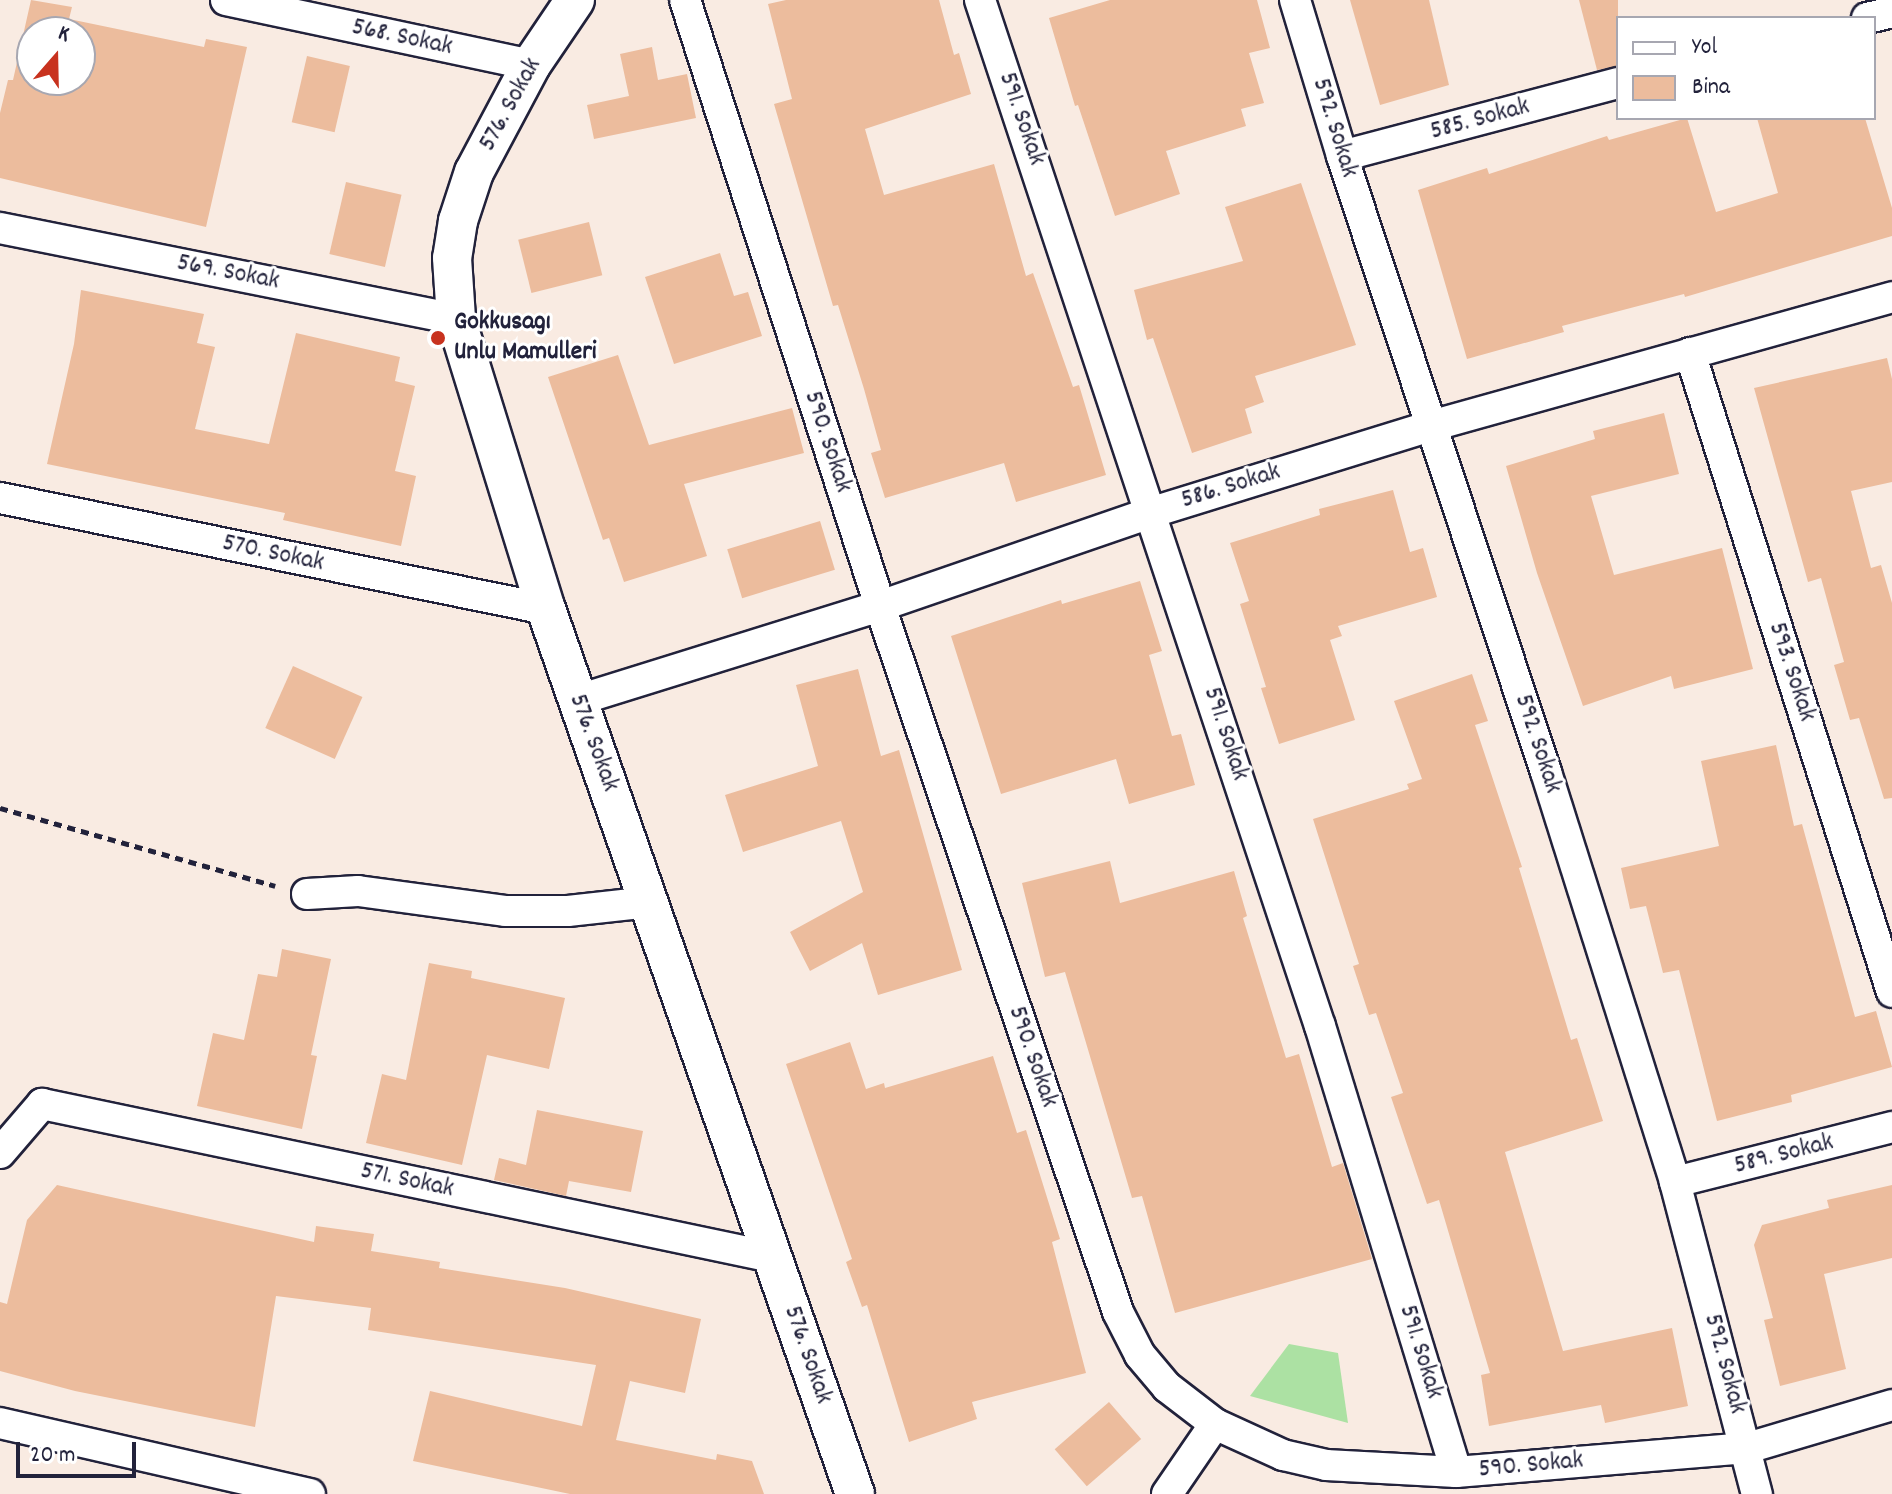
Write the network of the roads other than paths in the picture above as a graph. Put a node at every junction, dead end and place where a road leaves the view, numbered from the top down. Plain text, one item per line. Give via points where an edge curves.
1 (226, 0) edge
2 (575, 0) edge
3 (685, 0) edge
4 (980, 0) edge
5 (1295, 0) edge
6 (531, 65) junction
7 (1616, 84) edge
8 (1342, 156) junction
9 (0, 228) edge
10 (1892, 297) edge
11 (456, 319) junction
12 (1690, 353) junction
13 (1431, 426) junction
14 (0, 498) edge
15 (1153, 512) junction
16 (880, 606) junction
17 (546, 609) junction
18 (578, 700) junction
19 (307, 894) road end
20 (650, 902) junction
21 (1892, 992) edge
22 (1892, 1127) edge
23 (0, 1153) edge
24 (1675, 1182) junction
25 (772, 1257) junction
26 (1892, 1405) edge
27 (0, 1423) edge
28 (1215, 1424) junction
29 (1747, 1448) junction
30 (1456, 1472) junction
31 (310, 1494) edge
32 (855, 1494) edge
33 (1167, 1494) edge
34 (1757, 1494) edge

1 - 6 street, 568. Sokak
2 - 6 street, 576. Sokak
3 - 16 street, 590. Sokak
4 - 15 street, 591. Sokak
5 - 8 street, 592. Sokak
6 - 11 street, 576. Sokak via 474,172 458,221 452,258
7 - 8 street, 585. Sokak
8 - 13 street, 592. Sokak
9 - 11 street, 569. Sokak
10 - 12 street, 586. Sokak
11 - 17 street, 576. Sokak
12 - 13 street, 586. Sokak
12 - 21 street, 593. Sokak
13 - 15 street, 586. Sokak
13 - 24 street, 592. Sokak
14 - 17 street, 570. Sokak
15 - 16 street, 586. Sokak
15 - 30 street, 591. Sokak via 1320,1026
16 - 18 street, 586. Sokak
16 - 28 street, 590. Sokak via 1118,1312 1140,1355 1167,1387
17 - 18 street, 576. Sokak
18 - 20 street, 576. Sokak
19 - 20 street via 358,891 505,911
20 - 25 street, 576. Sokak
22 - 24 street, 589. Sokak
23 - 25 street, 571. Sokak via 42,1104
24 - 29 street, 592. Sokak
25 - 32 street, 576. Sokak
26 - 29 street, 590. Sokak
27 - 31 street
28 - 30 street, 590. Sokak via 1283,1455 1326,1465
28 - 33 street
29 - 30 street, 590. Sokak
29 - 34 street, 592. Sokak

